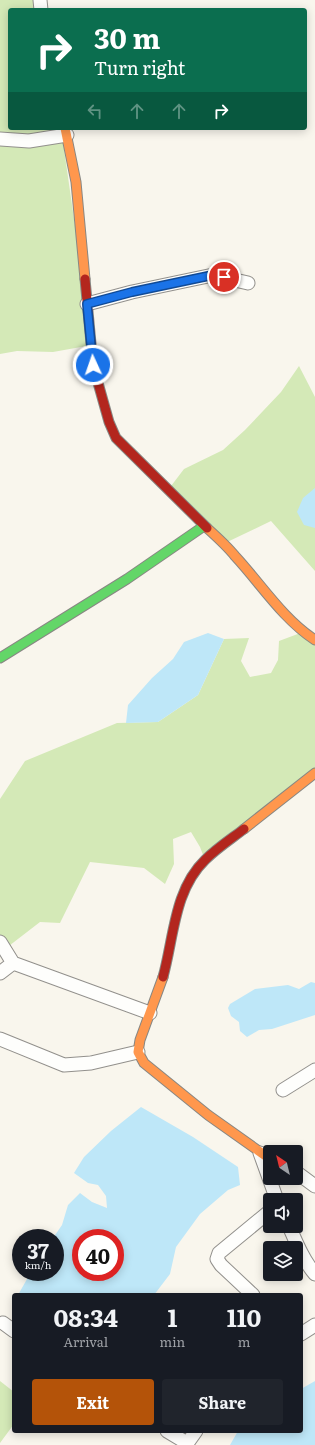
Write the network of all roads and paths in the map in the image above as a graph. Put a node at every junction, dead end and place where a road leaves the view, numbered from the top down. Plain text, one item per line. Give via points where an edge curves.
1 (66, 132) edge
2 (0, 139) edge
3 (248, 283) dead end
4 (87, 304) junction
5 (204, 526) junction
6 (315, 640) edge
7 (0, 658) edge
8 (315, 773) edge
9 (0, 942) edge
10 (13, 963) junction
11 (0, 973) edge
12 (150, 1013) junction
13 (0, 1039) edge
14 (138, 1052) junction
15 (315, 1070) edge
16 (283, 1090) dead end
17 (263, 1155) edge
18 (303, 1177) edge
19 (315, 1186) edge
20 (263, 1217) edge
21 (292, 1233) edge
22 (315, 1274) edge
23 (251, 1293) edge
24 (315, 1325) edge
25 (303, 1333) edge
26 (170, 1433) edge
27 (194, 1433) edge
28 (186, 1444) edge

1 - 2 street via 29,141
1 - 4 street via 76,182
3 - 4 street via 213,275
4 - 5 street via 93,365 116,438
5 - 6 street via 235,555 288,618
5 - 7 street via 127,579
8 - 12 street via 204,860 195,870 181,897 164,976
9 - 10 street
10 - 11 street
10 - 12 street
12 - 14 street
13 - 14 street via 64,1065 91,1063
14 - 17 street via 144,1063 208,1115
15 - 16 street
18 - 19 street
20 - 23 street via 219,1253 218,1259 221,1265
21 - 22 street
24 - 25 street
26 - 28 street
27 - 28 street

